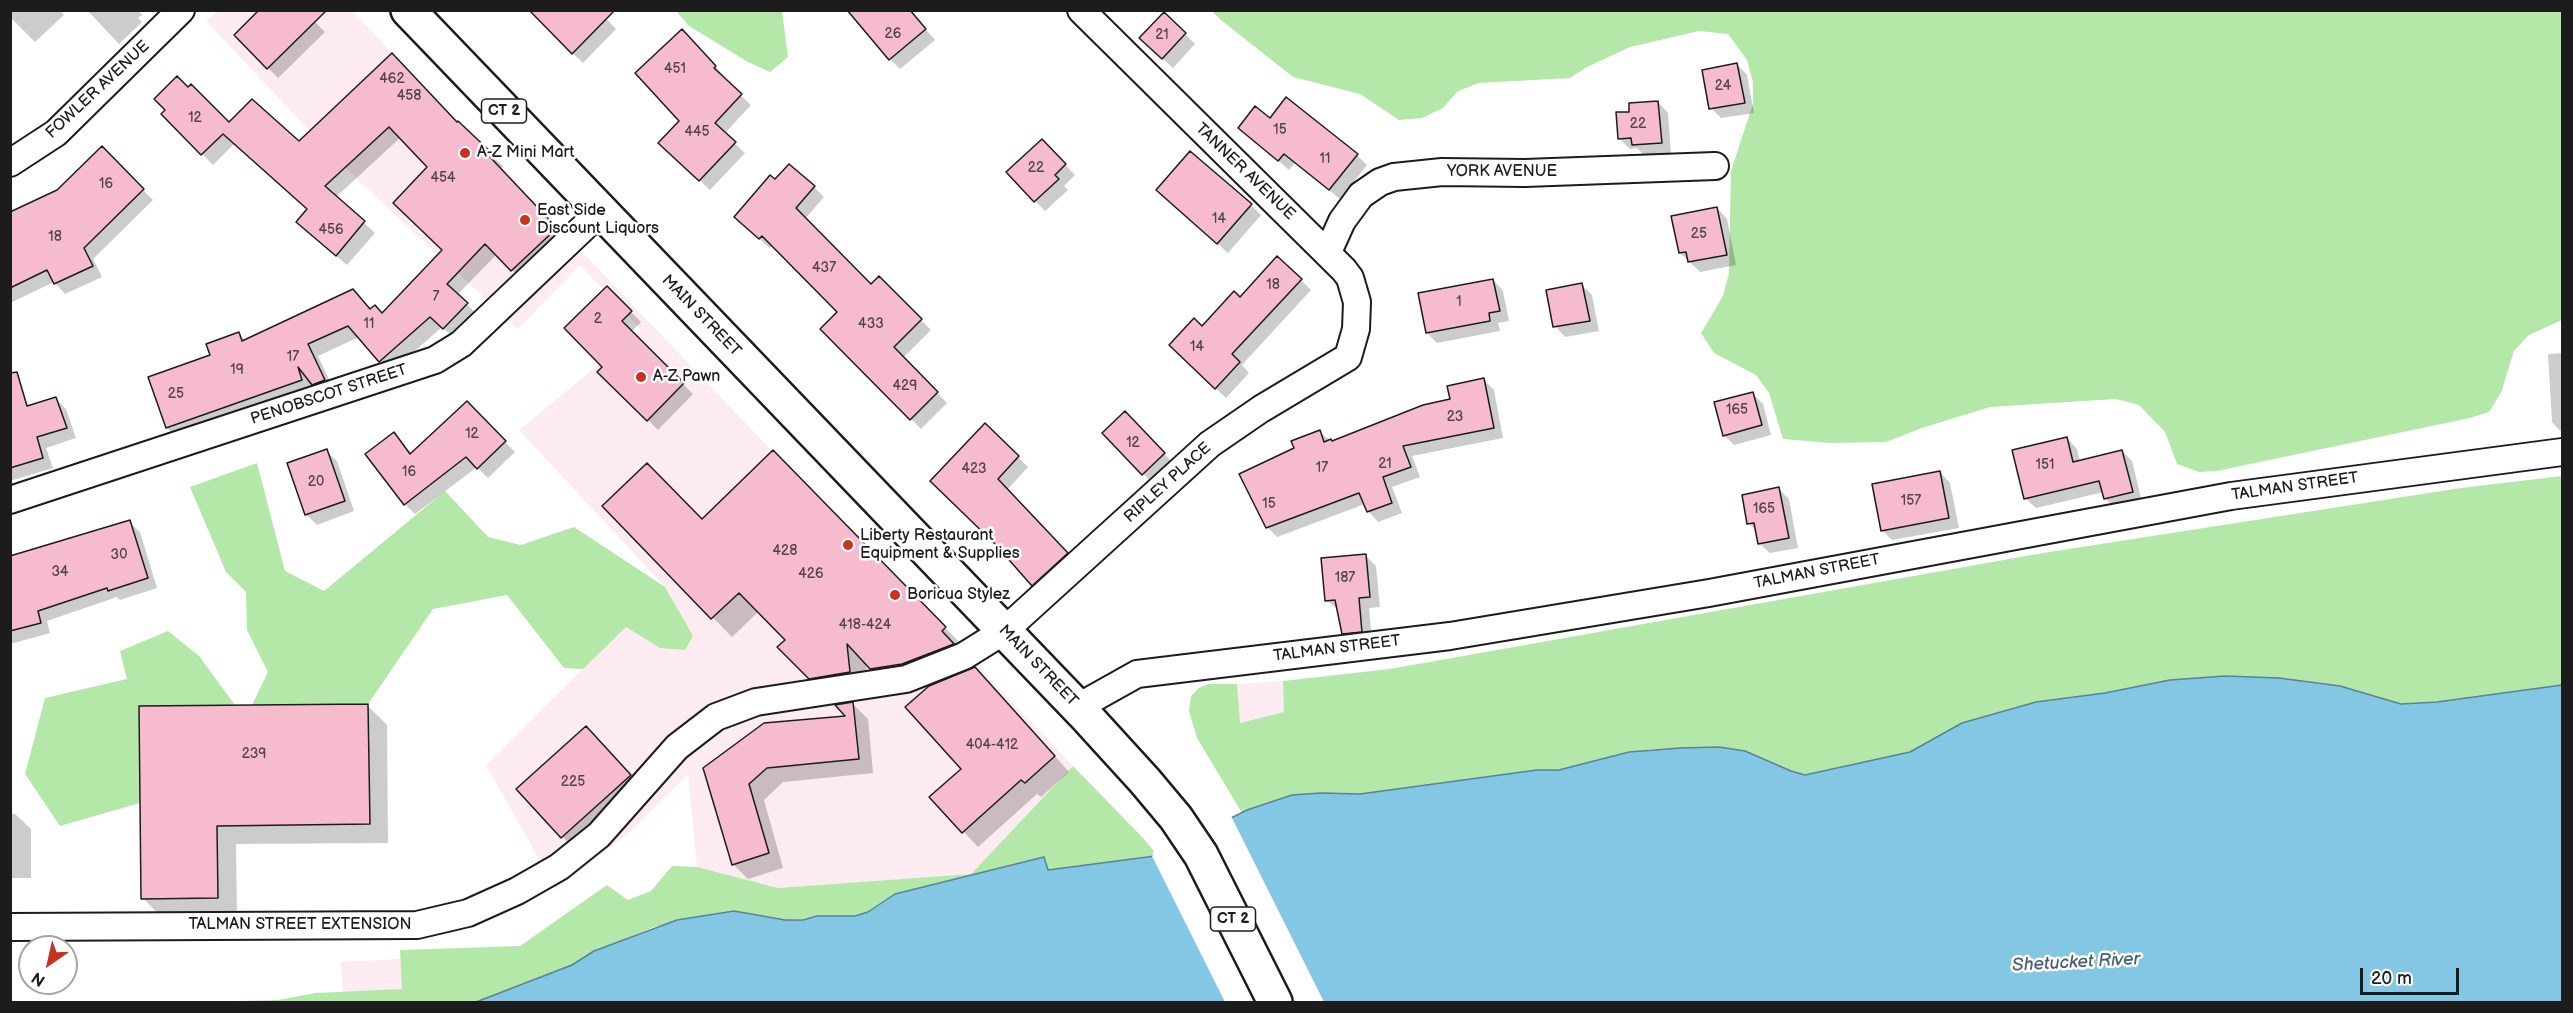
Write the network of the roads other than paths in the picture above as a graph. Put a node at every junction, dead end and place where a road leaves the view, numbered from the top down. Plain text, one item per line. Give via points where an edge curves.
1 (181, 10) edge
2 (408, 10) edge
3 (1081, 10) edge
4 (10, 163) edge
5 (1715, 166) dead end
6 (601, 211) junction
7 (1328, 252) junction
8 (1348, 357) joint
9 (2562, 452) edge
10 (10, 500) edge
11 (1004, 631) junction
12 (1078, 708) junction
13 (10, 927) edge
14 (1275, 1002) edge

1 - 4 street, FOWLER AVENUE via 56,133
2 - 6 highway, CT 2
3 - 7 street, TANNER AVENUE
5 - 7 street, YORK AVENUE via 1442,172 1394,177 1361,195 1342,221
6 - 10 street, PENOBSCOT STREET via 461,344 435,360
6 - 11 highway, MAIN STREET / CT 2
7 - 8 street, TANNER AVENUE via 1350,278 1357,302 1356,329
8 - 11 street, RIPLEY PLACE via 1210,444
9 - 12 street, TALMAN STREET via 2231,496 1708,593 1450,636 1137,674
11 - 12 highway, MAIN STREET / CT 2
11 - 13 street, TALMAN STREET EXTENSION via 964,656 906,679 756,702 717,717 677,747 599,835 559,867 468,913 417,926
12 - 14 highway, MAIN STREET / CT 2 via 1190,837

